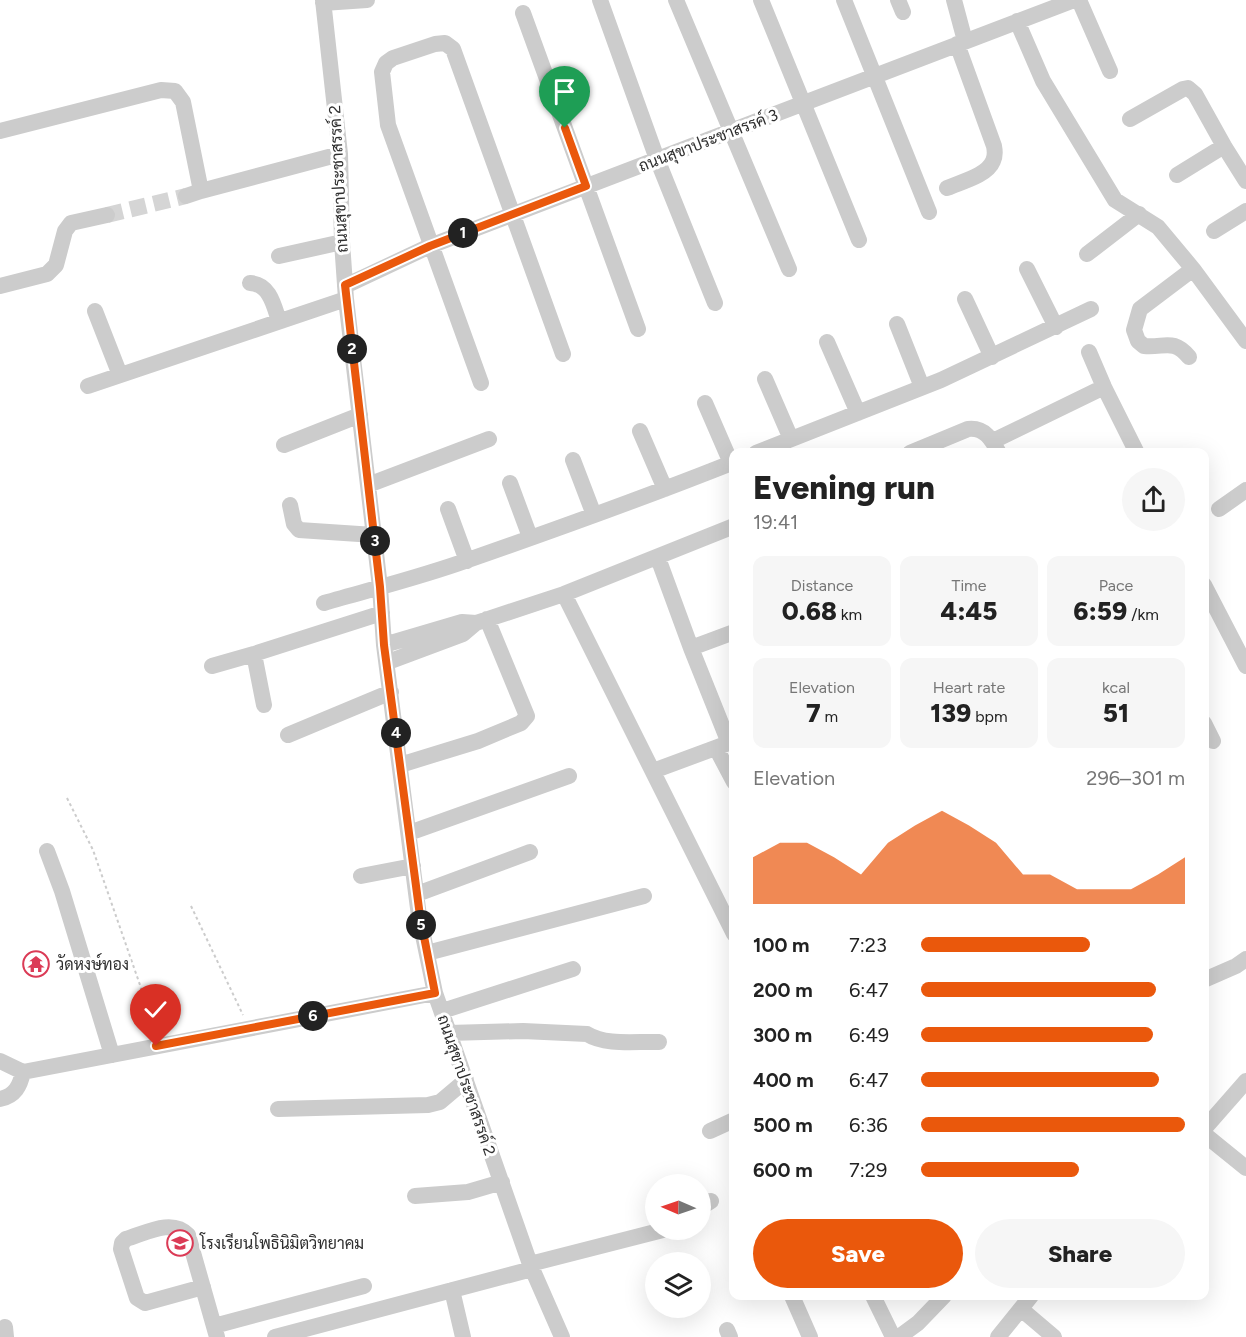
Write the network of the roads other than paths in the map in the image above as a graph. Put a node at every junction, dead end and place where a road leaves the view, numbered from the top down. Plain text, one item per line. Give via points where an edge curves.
1 (367, 0) edge
2 (600, 0) edge
3 (676, 0) edge
4 (760, 0) edge
5 (844, 0) edge
6 (954, 0) edge
7 (1079, 0) edge
8 (323, 2) edge
9 (1064, 2) edge
10 (523, 13) dead end
11 (1017, 21) junction
12 (961, 43) junction
13 (1110, 71) dead end
14 (874, 76) junction
15 (803, 103) junction
16 (1130, 119) dead end
17 (0, 131) edge
18 (730, 131) junction
19 (1224, 146) junction
20 (340, 154) junction
21 (657, 159) junction
22 (1178, 175) dead end
23 (1246, 181) edge
24 (586, 186) junction
25 (947, 188) dead end
26 (1246, 211) edge
27 (930, 212) dead end
28 (512, 214) junction
29 (1139, 214) junction
30 (107, 215) tunnel mouth
31 (1214, 231) dead end
32 (859, 240) dead end
33 (342, 242) junction
34 (430, 246) junction
35 (1087, 254) dead end
36 (279, 256) dead end
37 (1193, 268) junction
38 (789, 269) dead end
39 (1027, 269) dead end
40 (250, 283) dead end
41 (0, 286) edge
42 (346, 292) junction
43 (965, 299) dead end
44 (715, 303) dead end
45 (1091, 309) dead end
46 (95, 311) dead end
47 (279, 321) junction
48 (897, 324) dead end
49 (1056, 327) junction
50 (638, 329) dead end
51 (1246, 341) edge
52 (827, 342) dead end
53 (1089, 352) dead end
54 (563, 354) dead end
55 (992, 357) junction
56 (1189, 357) dead end
57 (120, 375) junction
58 (765, 379) dead end
59 (481, 383) dead end
60 (88, 386) dead end
61 (922, 387) junction
62 (1104, 387) junction
63 (705, 403) dead end
64 (858, 413) junction
65 (360, 415) junction
66 (640, 431) dead end
67 (489, 439) dead end
68 (791, 439) junction
69 (284, 445) dead end
70 (996, 447) edge
71 (768, 448) edge
72 (922, 448) edge
73 (1134, 448) edge
74 (729, 456) edge
75 (573, 460) dead end
76 (729, 464) edge
77 (510, 483) dead end
78 (368, 485) junction
79 (665, 489) junction
80 (1246, 490) edge
81 (290, 506) dead end
82 (448, 508) dead end
83 (1219, 509) dead end
84 (594, 516) junction
85 (729, 528) edge
86 (374, 535) junction
87 (531, 537) junction
88 (658, 558) junction
89 (467, 561) junction
90 (380, 587) junction
91 (564, 594) junction
92 (1209, 595) edge
93 (324, 603) dead end
94 (382, 613) junction
95 (481, 621) junction
96 (729, 634) edge
97 (384, 645) junction
98 (691, 648) junction
99 (254, 654) junction
100 (388, 662) junction
101 (212, 666) dead end
102 (1246, 666) edge
103 (391, 693) junction
104 (264, 705) dead end
105 (1209, 733) edge
106 (288, 735) dead end
107 (1213, 741) dead end
108 (726, 744) edge
109 (400, 765) junction
110 (653, 771) junction
111 (569, 776) dead end
112 (409, 833) junction
113 (46, 851) dead end
114 (530, 852) dead end
115 (413, 866) junction
116 (361, 876) dead end
117 (417, 894) junction
118 (644, 896) dead end
119 (729, 924) edge
120 (427, 953) junction
121 (1246, 959) edge
122 (573, 969) dead end
123 (1209, 978) edge
124 (435, 993) junction
125 (442, 1011) junction
126 (449, 1033) junction
127 (658, 1042) dead end
128 (112, 1055) junction
129 (0, 1061) edge
130 (22, 1072) junction
131 (466, 1080) junction
132 (1246, 1081) edge
133 (0, 1099) edge
134 (278, 1109) dead end
135 (729, 1122) edge
136 (1209, 1123) edge
137 (710, 1131) dead end
138 (1209, 1138) edge
139 (1246, 1168) edge
140 (502, 1182) junction
141 (415, 1196) dead end
142 (645, 1235) edge
143 (531, 1267) junction
144 (364, 1286) dead end
145 (203, 1287) junction
146 (452, 1290) junction
147 (794, 1300) edge
148 (875, 1300) edge
149 (940, 1300) edge
150 (1026, 1303) edge
151 (215, 1331) edge
152 (275, 1337) edge
153 (463, 1337) edge
154 (562, 1337) edge
155 (810, 1337) edge
156 (893, 1337) edge
157 (899, 1337) edge
158 (998, 1337) edge
159 (1054, 1337) edge

1 - 8 street
2 - 21 street
3 - 18 street
4 - 15 street
5 - 14 street
6 - 12 street
7 - 13 street
8 - 20 street, ถนนสุขาประชาสรรค์ 2
9 - 11 street, ถนนสุขาประชาสรรค์ 3
10 - 24 street
11 - 12 street, ถนนสุขาประชาสรรค์ 3
11 - 29 street via 1042,81 1115,200
12 - 14 street, ถนนสุขาประชาสรรค์ 3
12 - 25 street via 995,155 987,169
14 - 15 street, ถนนสุขาประชาสรรค์ 3
14 - 27 street
15 - 18 street, ถนนสุขาประชาสรรค์ 3
15 - 32 street
16 - 19 street via 1188,88 1195,93
17 - 20 street via 161,90 175,91 183,102 194,193
18 - 21 street, ถนนสุขาประชาสรรค์ 3
18 - 38 street
19 - 22 street
19 - 23 street
20 - 33 street, ถนนสุขาประชาสรรค์ 2
21 - 24 street, ถนนสุขาประชาสรรค์ 3
21 - 44 street
24 - 28 street, ถนนสุขาประชาสรรค์ 3
24 - 50 street
26 - 31 street
28 - 34 street, ถนนสุขาประชาสรรค์ 3
28 - 34 street via 453,49 445,43 435,44 393,58 382,72 388,125
28 - 54 street
29 - 35 street
29 - 37 street via 1158,227
30 - 41 street via 71,224 64,231 57,265 47,274
33 - 36 street
33 - 42 street, ถนนสุขาประชาสรรค์ 2
34 - 42 street, ถนนสุขาประชาสรรค์ 3
34 - 59 street
37 - 51 street
37 - 56 street via 1140,309 1134,330 1144,346 1173,345
39 - 49 street
40 - 47 street via 258,283 271,297
42 - 47 street, ถนนสุขาประชาสรรค์ 3
42 - 65 street, ถนนสุขาประชาสรรค์ 2
43 - 55 street
45 - 49 street
46 - 57 street
47 - 57 street, ถนนสุขาประชาสรรค์ 3
48 - 61 street
49 - 55 street
52 - 64 street
53 - 62 street
55 - 61 street
57 - 60 street, ถนนสุขาประชาสรรค์ 3
58 - 68 street
61 - 64 street
62 - 70 street
62 - 73 street
63 - 74 street
64 - 68 street
65 - 69 street
65 - 78 street, ถนนสุขาประชาสรรค์ 2
66 - 79 street
67 - 78 street
68 - 71 street
70 - 72 street via 976,428
75 - 84 street
76 - 79 street
77 - 87 street
78 - 86 street, ถนนสุขาประชาสรรค์ 2
79 - 84 street
80 - 83 street
81 - 86 street via 299,530
82 - 89 street
84 - 87 street
85 - 88 street
86 - 90 street, ถนนสุขาประชาสรรค์ 2
87 - 89 street
88 - 91 street
88 - 98 street
89 - 90 street
90 - 93 street
90 - 94 street, ถนนสุขาประชาสรรค์ 2
91 - 95 street
91 - 110 street
92 - 102 street
94 - 97 street, ถนนสุขาประชาสรรค์ 2
94 - 99 street
95 - 97 street via 462,622
95 - 100 street via 463,634
95 - 109 street via 527,716 521,723 478,741
96 - 98 street
97 - 100 street, ถนนสุขาประชาสรรค์ 2
98 - 108 street
99 - 101 street
99 - 104 street
100 - 103 street, ถนนสุขาประชาสรรค์ 2
103 - 106 street
103 - 109 street, ถนนสุขาประชาสรรค์ 2
105 - 107 street
108 - 110 street
109 - 112 street, ถนนสุขาประชาสรรค์ 2
110 - 119 street
111 - 112 street
112 - 115 street, ถนนสุขาประชาสรรค์ 2
113 - 128 street
114 - 117 street
115 - 116 street
115 - 117 street, ถนนสุขาประชาสรรค์ 2
117 - 120 street, ถนนสุขาประชาสรรค์ 2
118 - 120 street
120 - 124 street, ถนนสุขาประชาสรรค์ 2
121 - 123 street
122 - 125 street
124 - 125 street, ถนนสุขาประชาสรรค์ 2
124 - 128 street
125 - 126 street, ถนนสุขาประชาสรรค์ 2
126 - 127 street via 587,1034 618,1041
126 - 131 street, ถนนสุขาประชาสรรค์ 2
128 - 130 street
129 - 130 street
130 - 133 street via 15,1092
131 - 134 street via 440,1102 428,1105
131 - 140 street, ถนนสุขาประชาสรรค์ 2
132 - 136 street
135 - 137 street
138 - 139 street
140 - 141 street via 468,1192
140 - 143 street, ถนนสุขาประชาสรรค์ 2
142 - 143 street
143 - 146 street
143 - 154 street, ถนนสุขาประชาสรรค์ 2
144 - 151 street
145 - 145 street via 188,1235 182,1229 172,1226 122,1243 140,1301 145,1303
145 - 151 street
146 - 152 street
146 - 153 street
147 - 155 street
148 - 156 street
149 - 157 street
150 - 158 street
150 - 159 street

